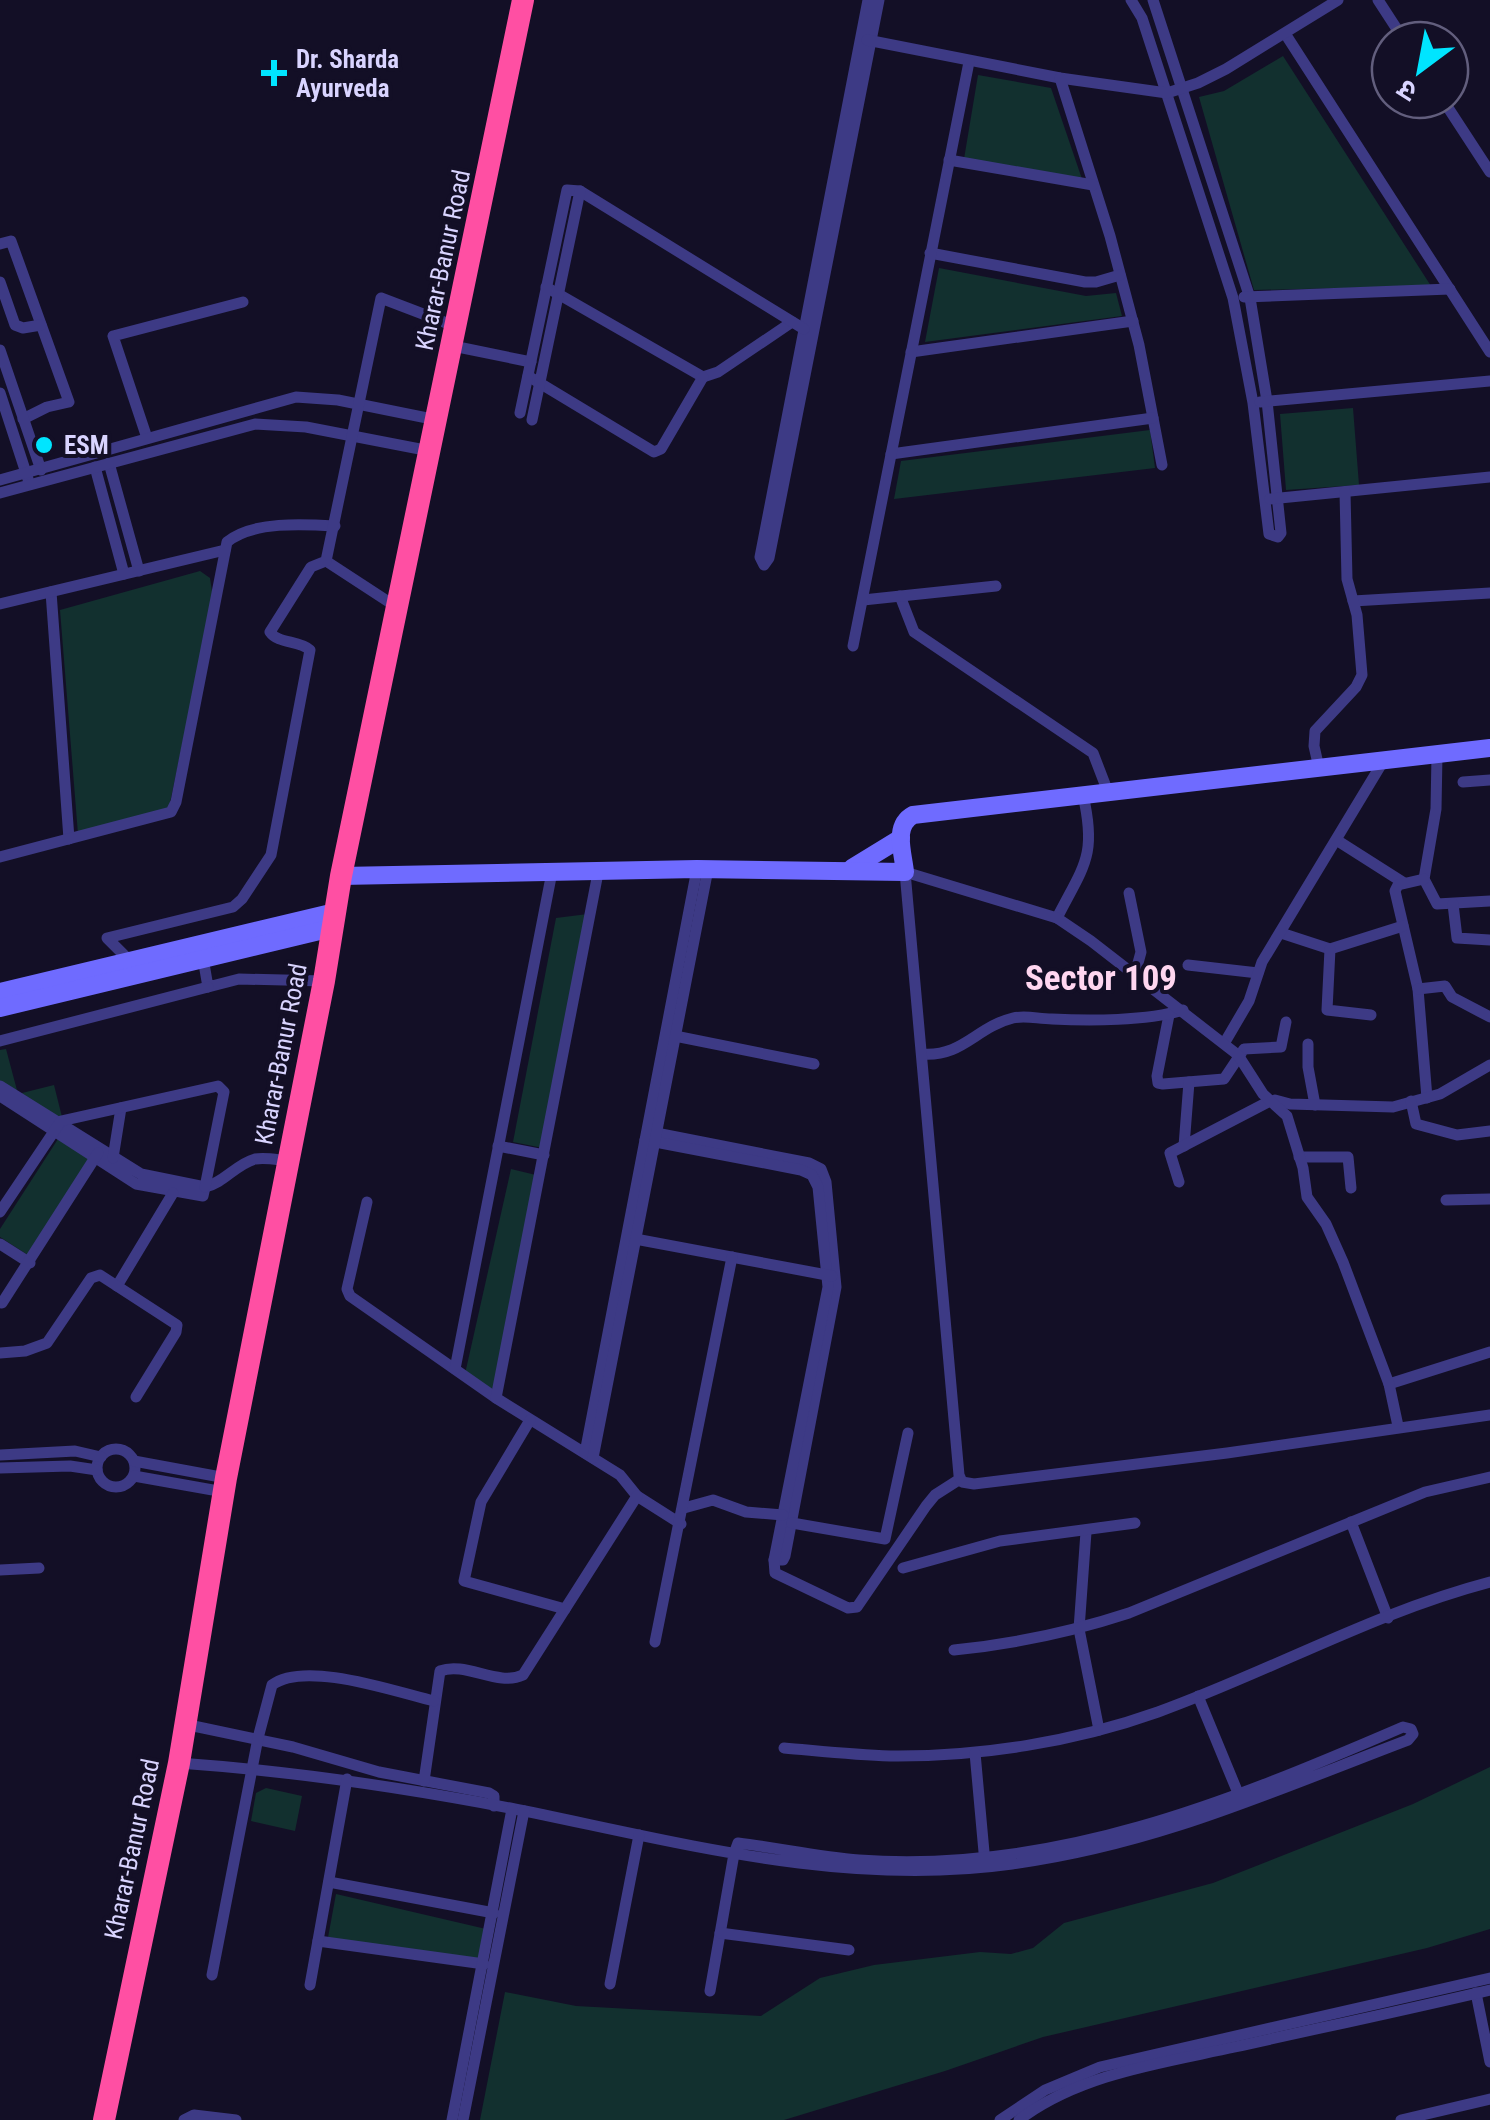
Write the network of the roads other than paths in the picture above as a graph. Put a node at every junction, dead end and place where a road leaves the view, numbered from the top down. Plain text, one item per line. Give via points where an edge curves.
1 (524, 0) edge
2 (868, 0) edge
3 (879, 0) edge
4 (1338, 0) edge
5 (1142, 2) edge
6 (1286, 35) junction
7 (865, 40) junction
8 (969, 62) junction
9 (1060, 78) junction
10 (1184, 88) junction
11 (1167, 93) junction
12 (1456, 120) edge
13 (949, 160) junction
14 (1490, 172) edge
15 (1093, 185) junction
16 (0, 244) edge
17 (930, 253) junction
18 (1120, 274) junction
19 (0, 282) edge
20 (1450, 289) junction
21 (552, 290) junction
22 (1233, 297) junction
23 (1250, 297) junction
24 (243, 302) dead end
25 (1133, 321) junction
26 (792, 322) junction
27 (41, 324) junction
28 (804, 329) junction
29 (455, 336) junction
30 (0, 350) edge
31 (911, 352) junction
32 (1490, 352) edge
33 (531, 362) junction
34 (704, 377) junction
35 (535, 378) junction
36 (1490, 381) edge
37 (0, 393) edge
38 (1268, 401) junction
39 (1253, 402) junction
40 (358, 404) junction
41 (520, 413) dead end
42 (1153, 418) junction
43 (24, 419) junction
44 (437, 420) junction
45 (532, 420) dead end
46 (790, 428) junction
47 (352, 434) junction
48 (147, 438) junction
49 (430, 451) junction
50 (891, 454) junction
51 (109, 463) junction
52 (1162, 465) dead end
53 (95, 468) junction
54 (41, 470) junction
55 (1490, 477) edge
56 (0, 480) edge
57 (28, 480) junction
58 (1345, 492) junction
59 (0, 493) edge
60 (1271, 499) junction
61 (335, 526) junction
62 (224, 550) junction
63 (326, 561) junction
64 (139, 570) junction
65 (124, 574) junction
66 (996, 586) dead end
67 (51, 592) junction
68 (1490, 593) edge
69 (900, 596) junction
70 (863, 600) junction
71 (1353, 602) junction
72 (0, 604) edge
73 (398, 608) junction
74 (853, 646) dead end
75 (1490, 748) edge
76 (1437, 754) junction
77 (1384, 760) junction
78 (1319, 768) junction
79 (1490, 780) edge
80 (1464, 782) dead end
81 (1108, 792) junction
82 (1083, 795) junction
83 (901, 838) junction
84 (68, 839) junction
85 (1338, 841) junction
86 (0, 857) edge
87 (703, 869) junction
88 (852, 869) junction
89 (552, 872) junction
90 (598, 872) junction
91 (906, 872) junction
92 (342, 876) junction
93 (1424, 879) junction
94 (1404, 883) junction
95 (1130, 893) dead end
96 (1490, 900) edge
97 (1453, 904) junction
98 (1057, 918) junction
99 (334, 920) junction
100 (1403, 926) junction
101 (1280, 933) junction
102 (1490, 940) edge
103 (1330, 949) junction
104 (202, 958) junction
105 (130, 960) junction
106 (1188, 965) dead end
107 (1135, 974) junction
108 (1258, 974) junction
109 (324, 981) junction
110 (208, 987) junction
111 (1418, 989) junction
112 (0, 992) edge
113 (0, 1008) edge
114 (1183, 1010) junction
115 (1169, 1014) junction
116 (1371, 1015) dead end
117 (1490, 1017) edge
118 (1286, 1022) dead end
119 (671, 1035) junction
120 (0, 1041) edge
121 (1225, 1042) junction
122 (1308, 1044) dead end
123 (922, 1054) junction
124 (1238, 1055) junction
125 (814, 1064) dead end
126 (1490, 1065) edge
127 (1189, 1082) junction
128 (0, 1086) edge
129 (0, 1096) edge
130 (1427, 1098) junction
131 (1268, 1100) junction
132 (1411, 1101) junction
133 (1315, 1105) junction
134 (120, 1108) junction
135 (56, 1127) junction
136 (1490, 1131) edge
137 (650, 1137) junction
138 (498, 1146) junction
139 (1184, 1146) junction
140 (98, 1153) junction
141 (544, 1154) junction
142 (1299, 1157) junction
143 (113, 1158) junction
144 (289, 1161) junction
145 (1178, 1182) dead end
146 (205, 1187) junction
147 (1351, 1188) dead end
148 (174, 1193) junction
149 (1490, 1199) edge
150 (1446, 1200) dead end
151 (367, 1202) dead end
152 (0, 1212) edge
153 (631, 1238) junction
154 (0, 1244) edge
155 (732, 1257) junction
156 (30, 1263) junction
157 (832, 1276) junction
158 (117, 1286) junction
159 (2, 1303) edge
160 (1490, 1352) edge
161 (0, 1353) edge
162 (455, 1369) junction
163 (1389, 1384) junction
164 (136, 1397) dead end
165 (496, 1398) junction
166 (1490, 1415) edge
167 (530, 1420) junction
168 (1398, 1426) junction
169 (908, 1432) dead end
170 (0, 1455) edge
171 (101, 1456) junction
172 (589, 1456) junction
173 (134, 1461) junction
174 (0, 1468) edge
175 (97, 1470) junction
176 (134, 1476) junction
177 (1490, 1477) edge
178 (960, 1478) junction
179 (225, 1485) junction
180 (638, 1496) junction
181 (684, 1508) junction
182 (787, 1519) junction
183 (1351, 1522) junction
184 (681, 1524) junction
185 (1136, 1524) dead end
186 (1086, 1532) junction
187 (38, 1568) dead end
188 (903, 1568) dead end
189 (0, 1570) edge
190 (1490, 1582) edge
191 (565, 1608) junction
192 (1388, 1618) junction
193 (1079, 1629) junction
194 (656, 1642) dead end
195 (954, 1650) dead end
196 (1198, 1696) junction
197 (434, 1701) junction
198 (184, 1724) junction
199 (1099, 1730) junction
200 (258, 1738) junction
201 (784, 1748) dead end
202 (975, 1753) junction
203 (179, 1763) junction
204 (253, 1769) junction
205 (347, 1779) junction
206 (424, 1780) junction
207 (1238, 1794) junction
208 (494, 1806) junction
209 (518, 1810) junction
210 (639, 1835) junction
211 (734, 1854) junction
212 (985, 1861) junction
213 (329, 1882) junction
214 (494, 1913) junction
215 (720, 1934) junction
216 (318, 1941) junction
217 (849, 1950) dead end
218 (484, 1964) junction
219 (212, 1975) dead end
220 (1490, 1978) edge
221 (610, 1984) dead end
222 (310, 1985) dead end
223 (1490, 1990) edge
224 (710, 1991) dead end
225 (1476, 1993) junction
226 (1490, 2062) edge
227 (1490, 2100) edge
228 (1449, 2114) edge
229 (104, 2120) edge
230 (184, 2120) edge
231 (236, 2120) edge
232 (452, 2120) edge
233 (463, 2120) edge
234 (1000, 2120) edge
235 (1019, 2120) edge
236 (1400, 2120) edge

1 - 29 highway, Kharar-Banur Road
2 - 7 street
3 - 7 street
4 - 6 street
5 - 10 street
5 - 11 street
6 - 10 street
6 - 20 street
7 - 8 street
7 - 28 street
7 - 46 street
8 - 9 street
8 - 13 street
9 - 11 street
9 - 15 street
10 - 11 street
10 - 23 street
11 - 22 street
12 - 14 street
13 - 15 street
13 - 17 street
15 - 18 street
16 - 27 street via 11,241
17 - 18 street via 1085,282
17 - 31 street
18 - 25 street
19 - 27 street via 15,324
20 - 23 street
20 - 32 street
21 - 26 street via 570,189
21 - 33 street
21 - 34 street
21 - 35 street
22 - 23 street
22 - 39 street
23 - 38 street
24 - 48 street via 113,336
25 - 31 street
25 - 42 street
26 - 28 street
26 - 34 street
27 - 43 street via 69,402
28 - 46 street
29 - 33 street
29 - 40 street via 382,298
29 - 44 highway, Kharar-Banur Road
30 - 43 street
31 - 50 street
33 - 35 street
34 - 35 street via 654,452
35 - 41 street
35 - 45 street
36 - 38 street
37 - 57 street
38 - 39 street
38 - 60 street
39 - 60 street
40 - 44 street
40 - 47 street
40 - 48 street via 296,397
42 - 50 street
42 - 52 street
43 - 54 street
44 - 49 highway, Kharar-Banur Road
46 - 46 street via 771,552 764,565 760,557
47 - 49 street
47 - 51 street via 256,424
47 - 61 street
48 - 54 street
49 - 73 highway, Kharar-Banur Road
50 - 70 street
51 - 53 street
51 - 64 street
53 - 57 street
53 - 65 street
54 - 57 street
55 - 58 street
56 - 57 street
57 - 59 street
58 - 60 street
58 - 71 street via 1344,556
61 - 62 street via 276,526 234,536
61 - 63 street
62 - 64 street
62 - 84 street via 174,808 166,816
63 - 73 street
63 - 105 street via 311,567 270,632 310,650 267,864 232,907 106,938
64 - 65 street
65 - 67 street
66 - 69 street
67 - 72 street
67 - 84 street
68 - 71 street
69 - 70 street
69 - 81 street via 914,632 1093,753
70 - 74 street
71 - 78 street via 1362,675 1315,731
73 - 92 highway, Kharar-Banur Road
75 - 76 street
76 - 77 street
76 - 93 street
77 - 78 street
77 - 85 street
78 - 81 street
79 - 80 street
81 - 82 street
82 - 83 street via 914,815 904,820
82 - 98 street via 1089,852
83 - 88 street
83 - 91 street
84 - 86 street
85 - 94 street
85 - 101 street
87 - 88 street
87 - 90 street
87 - 119 street
88 - 91 street
89 - 90 street
89 - 92 street
89 - 138 street
90 - 141 street
91 - 98 street
91 - 123 street
92 - 99 highway, Kharar-Banur Road
93 - 94 street
93 - 97 street via 1436,904
94 - 100 street via 1395,889
95 - 107 street via 1140,952
96 - 97 street
97 - 102 street via 1456,938
98 - 107 street
99 - 104 street
99 - 105 street
99 - 109 highway, Kharar-Banur Road
100 - 103 street
100 - 111 street
101 - 103 street
101 - 108 street
103 - 116 street via 1326,1008
104 - 110 street
104 - 113 street
105 - 112 street
106 - 108 street
107 - 114 street
108 - 121 street
109 - 110 street via 239,979
109 - 144 highway, Kharar-Banur Road
110 - 120 street
111 - 117 street via 1445,986 1452,997
111 - 130 street
114 - 115 street
114 - 121 street
115 - 123 street via 1016,1017 947,1054
115 - 127 street via 1157,1080
118 - 124 street via 1281,1047 1250,1047
119 - 125 street
119 - 137 street
121 - 124 street
122 - 133 street
123 - 178 street
124 - 127 street via 1227,1077
124 - 131 street
126 - 130 street
127 - 139 street
128 - 135 street
129 - 135 street
130 - 132 street
131 - 133 street
131 - 139 street
131 - 142 street via 1286,1116
132 - 133 street via 1392,1107
132 - 136 street via 1416,1124 1457,1135
134 - 135 street
134 - 143 street
134 - 146 street via 221,1088
135 - 140 street
135 - 152 street
137 - 153 street
137 - 157 street via 822,1169
138 - 141 street
138 - 162 street
139 - 145 street via 1169,1156
140 - 143 street
140 - 148 street via 136,1184
140 - 156 street
141 - 165 street
142 - 147 street via 1348,1158
142 - 163 street via 1307,1197 1326,1224
143 - 146 street via 141,1174
144 - 146 street via 249,1161
144 - 179 highway, Kharar-Banur Road
146 - 148 street via 201,1197
148 - 158 street
149 - 150 street
151 - 162 street via 348,1292
153 - 155 street
153 - 172 street
154 - 156 street
155 - 157 street
155 - 181 street
156 - 159 street
157 - 182 street
158 - 161 street via 93,1275 47,1343
158 - 164 street via 177,1325
160 - 163 street
162 - 165 street
163 - 168 street
165 - 167 street
166 - 168 street
167 - 172 street
167 - 191 street via 481,1502 464,1582
168 - 178 street via 974,1484
169 - 182 street via 884,1539
170 - 171 street
171 - 173 street via 116,1449
171 - 175 street
172 - 180 street
173 - 176 street
173 - 179 street
174 - 175 street
175 - 176 street via 115,1488
176 - 179 street
177 - 183 street via 1425,1492
178 - 182 street via 935,1495 853,1608 779,1577 774,1560
179 - 198 highway, Kharar-Banur Road
180 - 184 street
180 - 191 street
181 - 182 street via 712,1500
181 - 184 street
183 - 192 street
183 - 193 street
184 - 194 street
185 - 186 street
186 - 188 street via 1000,1541
186 - 193 street
187 - 189 street
190 - 192 street
191 - 197 street via 518,1678 445,1668
192 - 196 street
193 - 195 street
193 - 199 street
196 - 199 street
196 - 207 street
197 - 200 street via 323,1676 276,1680
197 - 206 street
198 - 200 street
198 - 203 highway, Kharar-Banur Road
199 - 202 street
200 - 204 street
200 - 206 street
201 - 202 street via 888,1756
202 - 212 street
203 - 204 street
203 - 229 highway, Kharar-Banur Road
204 - 205 street
204 - 219 street
205 - 208 street
205 - 213 street
206 - 208 street via 492,1794
207 - 212 street via 1140,1829
207 - 212 street via 1404,1726 1413,1734 1190,1824 1094,1851
208 - 209 street
209 - 210 street
209 - 214 street
209 - 233 street
210 - 211 street
210 - 221 street
211 - 212 street via 741,1844 860,1860
211 - 215 street
213 - 214 street
213 - 216 street
214 - 218 street
215 - 217 street
215 - 224 street
216 - 218 street
216 - 222 street
218 - 232 street
220 - 234 street via 1100,2067 1045,2090
223 - 225 street
225 - 226 street
225 - 235 street via 1087,2084
227 - 228 street
228 - 236 street
230 - 231 street via 194,2114

